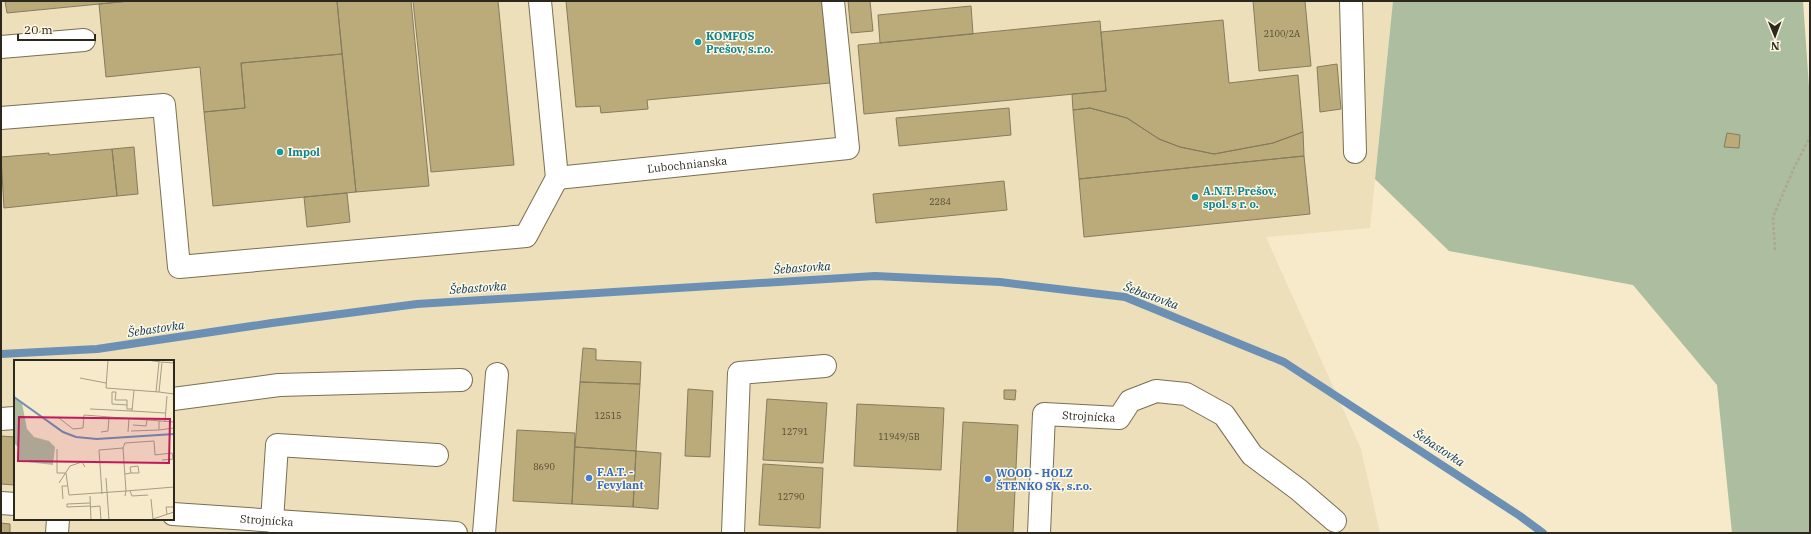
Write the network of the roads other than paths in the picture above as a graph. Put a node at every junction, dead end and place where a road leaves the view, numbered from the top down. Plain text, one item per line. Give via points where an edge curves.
1 (540, 1) edge
2 (833, 1) edge
3 (1351, 1) edge
4 (84, 40) dead end
5 (1, 47) edge
6 (1, 118) edge
7 (1355, 152) dead end
8 (557, 178) junction
9 (825, 366) dead end
10 (497, 374) dead end
11 (462, 380) dead end
12 (174, 399) edge
13 (14, 418) edge
14 (1, 419) edge
15 (437, 455) dead end
16 (1, 503) edge
17 (14, 504) edge
18 (174, 514) edge
19 (58, 520) edge
20 (272, 521) junction
21 (1335, 521) dead end
22 (57, 533) edge
23 (456, 533) edge
24 (484, 533) edge
25 (734, 533) edge
26 (1039, 533) edge

1 - 8 lane
2 - 8 lane, Ľubochnianska via 848,148
3 - 7 lane
4 - 5 lane
6 - 8 lane via 164,105 179,267 526,236
9 - 25 lane via 739,373
10 - 24 lane
11 - 12 lane via 279,385
13 - 14 lane
15 - 20 lane via 277,445
16 - 17 lane
18 - 20 lane, Strojnícka
19 - 22 lane
20 - 23 lane, Strojnícka
21 - 26 lane, Strojnícka via 1300,490 1252,455 1224,415 1186,394 1156,391 1130,402 1119,418 1044,414

